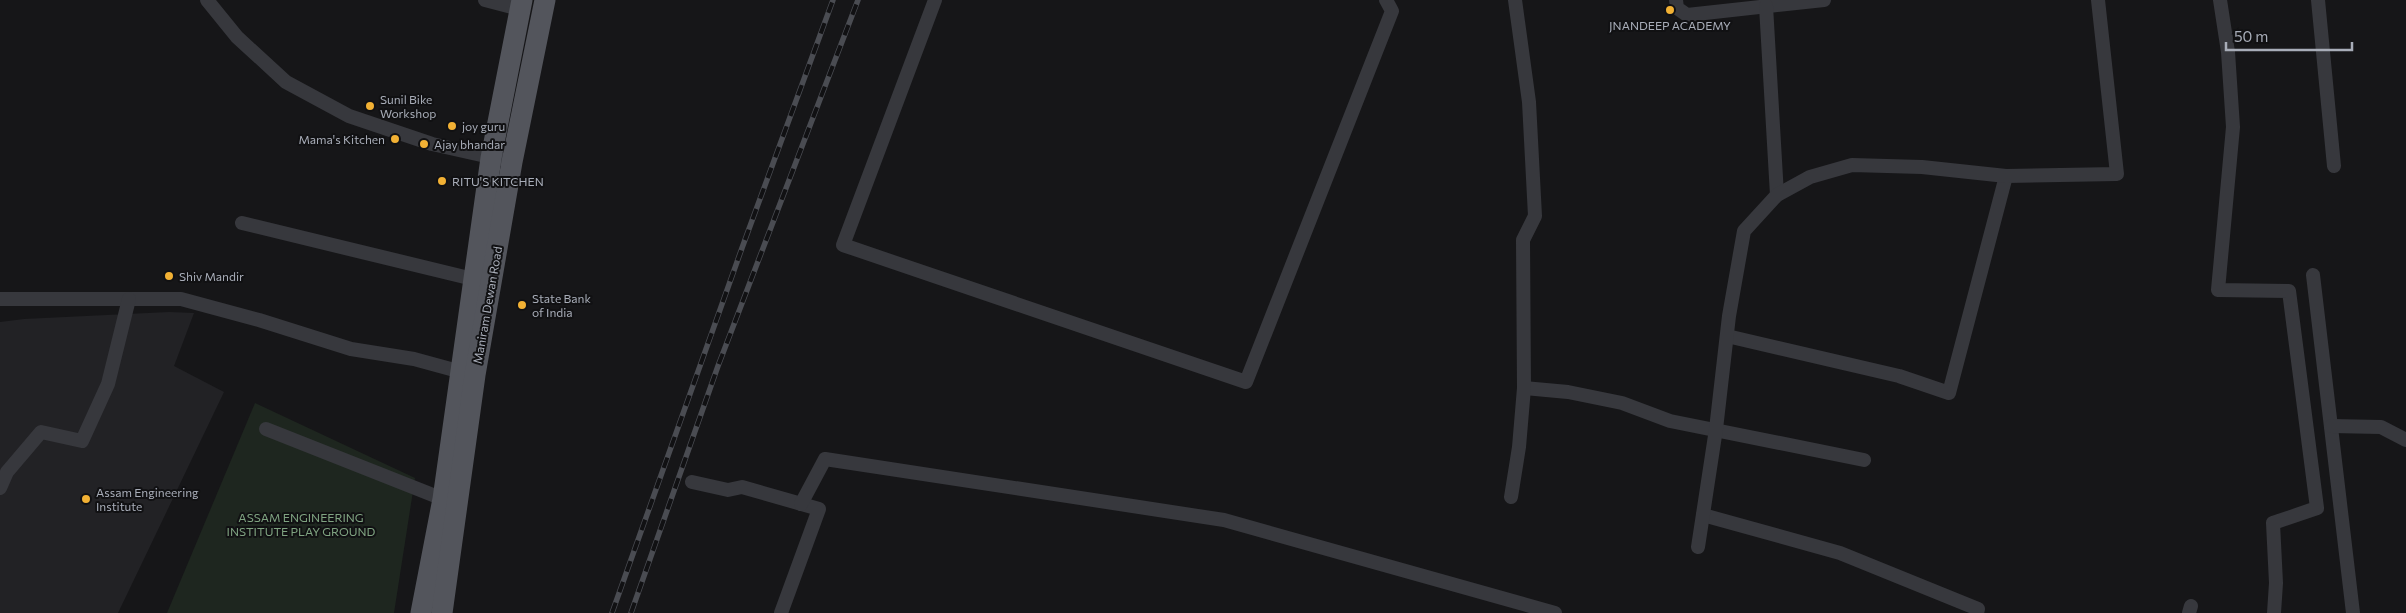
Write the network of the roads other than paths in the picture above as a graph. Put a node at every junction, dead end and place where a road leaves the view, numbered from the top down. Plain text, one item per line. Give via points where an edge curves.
1 (207, 0) edge
2 (485, 0) edge
3 (545, 0) edge
4 (935, 0) edge
5 (1386, 0) edge
6 (1516, 0) edge
7 (1676, 0) edge
8 (1824, 0) edge
9 (2098, 0) edge
10 (2220, 0) edge
11 (2318, 0) edge
12 (521, 5) edge
13 (1766, 6) junction
14 (492, 158) junction
15 (512, 162) junction
16 (2334, 166) dead end
17 (2006, 176) junction
18 (1777, 195) junction
19 (242, 223) dead end
20 (2313, 275) dead end
21 (473, 280) junction
22 (129, 298) junction
23 (0, 299) edge
24 (1727, 336) junction
25 (467, 374) junction
26 (1524, 388) junction
27 (2331, 426) junction
28 (266, 429) dead end
29 (1716, 429) junction
30 (2406, 440) edge
31 (1864, 460) dead end
32 (692, 482) dead end
33 (0, 488) edge
34 (1511, 497) dead end
35 (443, 499) junction
36 (801, 504) junction
37 (1703, 515) junction
38 (1698, 547) dead end
39 (421, 613) edge
40 (442, 613) edge
41 (781, 613) edge
42 (1555, 613) edge
43 (1977, 613) edge
44 (2274, 613) edge
45 (2353, 613) edge

1 - 14 street via 237,37 286,82 349,116 432,144
2 - 12 street
3 - 15 main road, Maniram Dewan Road
4 - 5 street via 843,245 1246,382 1392,11
6 - 26 street via 1529,102 1534,216 1523,240
7 - 13 street via 1677,8 1688,15
8 - 13 street
9 - 17 street via 2117,174
10 - 44 street via 2228,52 2233,127 2218,290 2289,292 2317,508 2273,523
11 - 16 street
12 - 14 main road, Maniram Dewan Road
13 - 18 street
14 - 15 street
14 - 21 main road, Maniram Dewan Road
15 - 25 main road, Maniram Dewan Road
17 - 18 street via 1922,167 1852,165 1810,177
17 - 24 street via 1949,393 1899,376
18 - 24 street via 1744,231
19 - 21 street
20 - 27 street
21 - 25 main road, Maniram Dewan Road
22 - 23 street
22 - 25 street via 181,299 351,349 414,359
22 - 33 street via 108,384 82,442 40,432 7,472
24 - 29 street
25 - 35 main road, Maniram Dewan Road
25 - 40 main road, Maniram Dewan Road
26 - 29 street via 1568,392 1622,403 1670,421
26 - 34 street
27 - 30 street via 2381,428
27 - 45 street
28 - 35 street
29 - 31 street
29 - 37 street
32 - 36 street via 728,490 742,487
35 - 39 main road, Maniram Dewan Road
36 - 41 street via 819,509
36 - 42 street via 825,459 1224,520
37 - 38 street
37 - 43 street via 1840,553 1978,609

